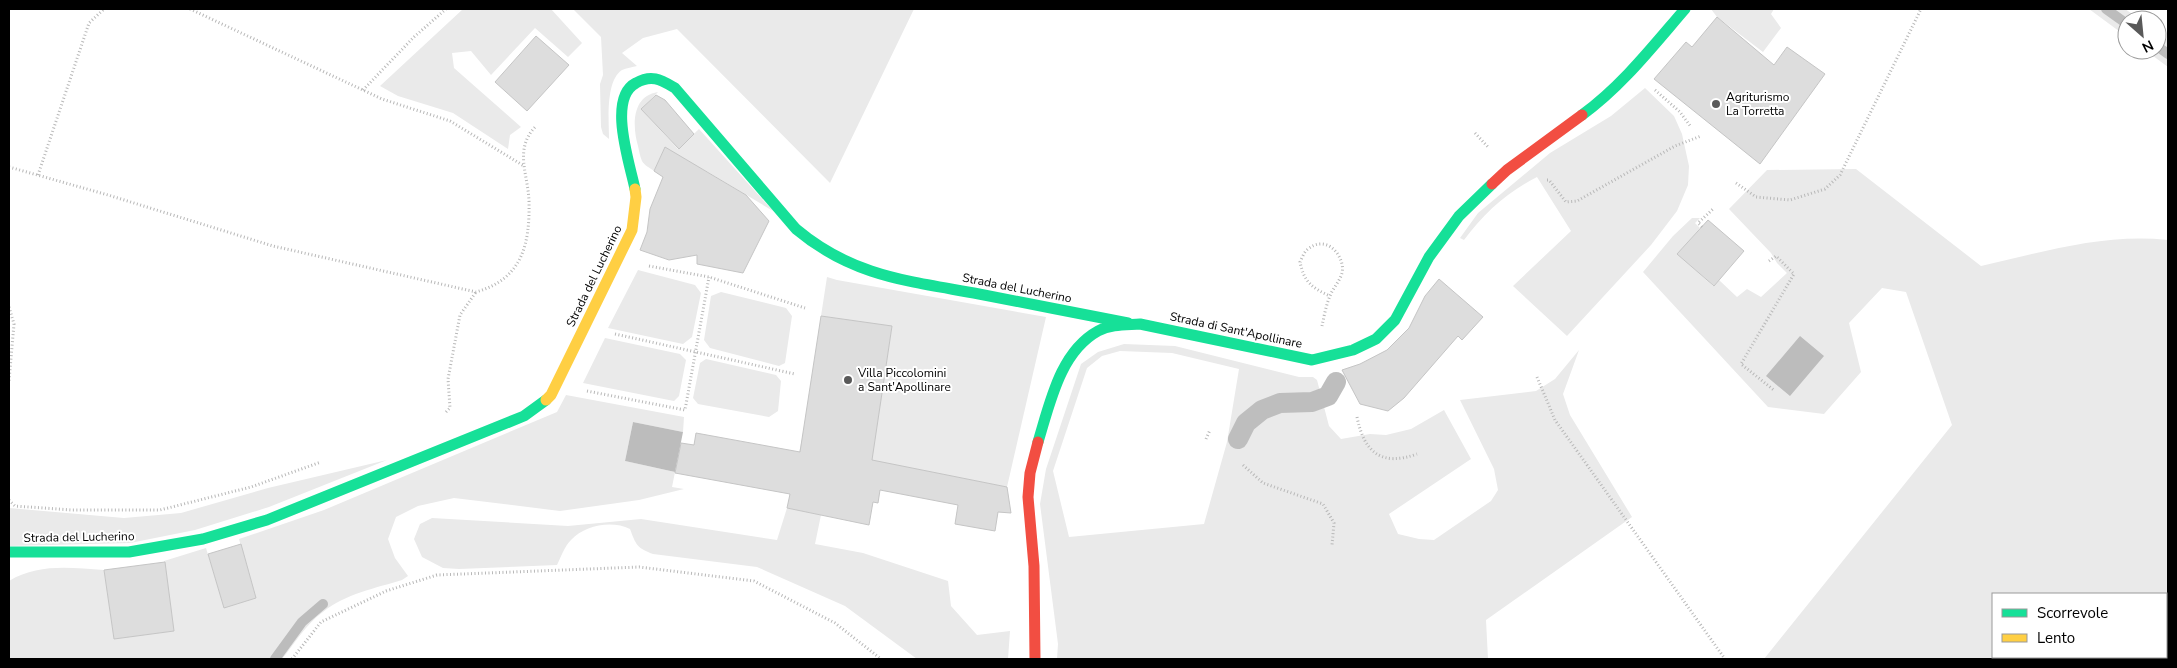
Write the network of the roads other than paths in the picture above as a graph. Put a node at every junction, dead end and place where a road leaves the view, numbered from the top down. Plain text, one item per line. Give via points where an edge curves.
1 (1685, 9) edge
2 (1128, 323) junction
3 (1336, 382) dead end
4 (1238, 439) road end
5 (9, 552) edge
6 (1035, 659) edge

1 - 2 street, Strada di Sant'Apollinare via 1633,69 1584,114 1507,170 1474,200 1446,231 1395,320 1376,339 1353,350 1312,360
2 - 5 street, Strada del Lucherino via 895,278 863,270 830,256 796,229 675,88 658,78 645,78 632,85 624,97 620,115 636,198 632,230 551,395 539,407 267,520 203,539 129,552
2 - 6 street, Strada di Sant'Apollinare via 1099,330 1081,343 1071,356 1048,411 1033,460 1028,491
3 - 4 lane via 1328,396 1312,402 1280,404 1262,410 1246,423

